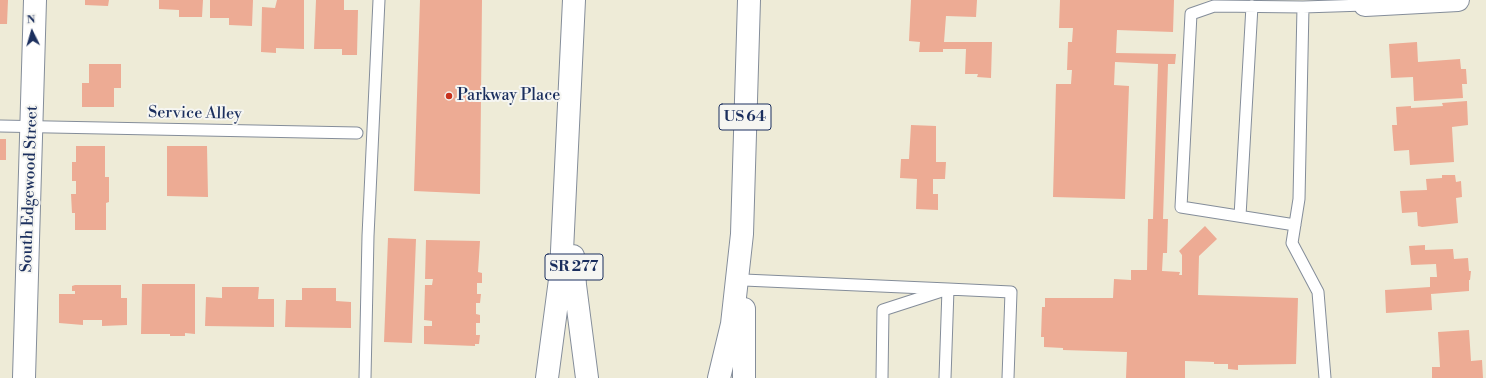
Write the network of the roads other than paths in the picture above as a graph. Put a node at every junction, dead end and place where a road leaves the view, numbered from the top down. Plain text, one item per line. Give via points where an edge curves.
1 (35, 0) edge
2 (379, 0) edge
3 (574, 0) edge
4 (749, 0) edge
5 (1458, 0) edge
6 (1365, 5) joint
7 (1252, 6) junction
8 (1303, 7) junction
9 (0, 126) edge
10 (32, 127) junction
11 (357, 133) dead end
12 (568, 154) junction
13 (1240, 216) junction
14 (1295, 225) junction
15 (742, 234) junction
16 (561, 272) junction
17 (744, 280) junction
18 (948, 289) junction
19 (24, 378) edge
20 (365, 378) edge
21 (547, 378) edge
22 (561, 378) edge
23 (587, 378) edge
24 (719, 378) edge
25 (744, 378) edge
26 (882, 378) edge
27 (945, 378) edge
28 (1008, 378) edge
29 (1325, 378) edge

1 - 10 main road, South Edgewood Street
2 - 20 lane via 368,236
3 - 12 main road
4 - 15 main road, US 64
5 - 6 main road
6 - 8 lane
7 - 8 lane
7 - 13 lane
7 - 13 lane via 1214,6 1191,14 1181,207
8 - 14 lane via 1299,199
9 - 10 lane, Service Alley
10 - 11 lane, Service Alley
10 - 19 main road, South Edgewood Street
12 - 16 main road
12 - 23 main road, SR 277 via 575,285
13 - 14 lane
14 - 29 lane via 1292,244 1318,292
15 - 17 main road, US 64
15 - 24 main road via 732,324
16 - 21 main road
16 - 22 main road
17 - 18 lane
17 - 25 main road, US 64
18 - 26 lane via 883,310
18 - 27 lane
18 - 28 lane via 1011,292

